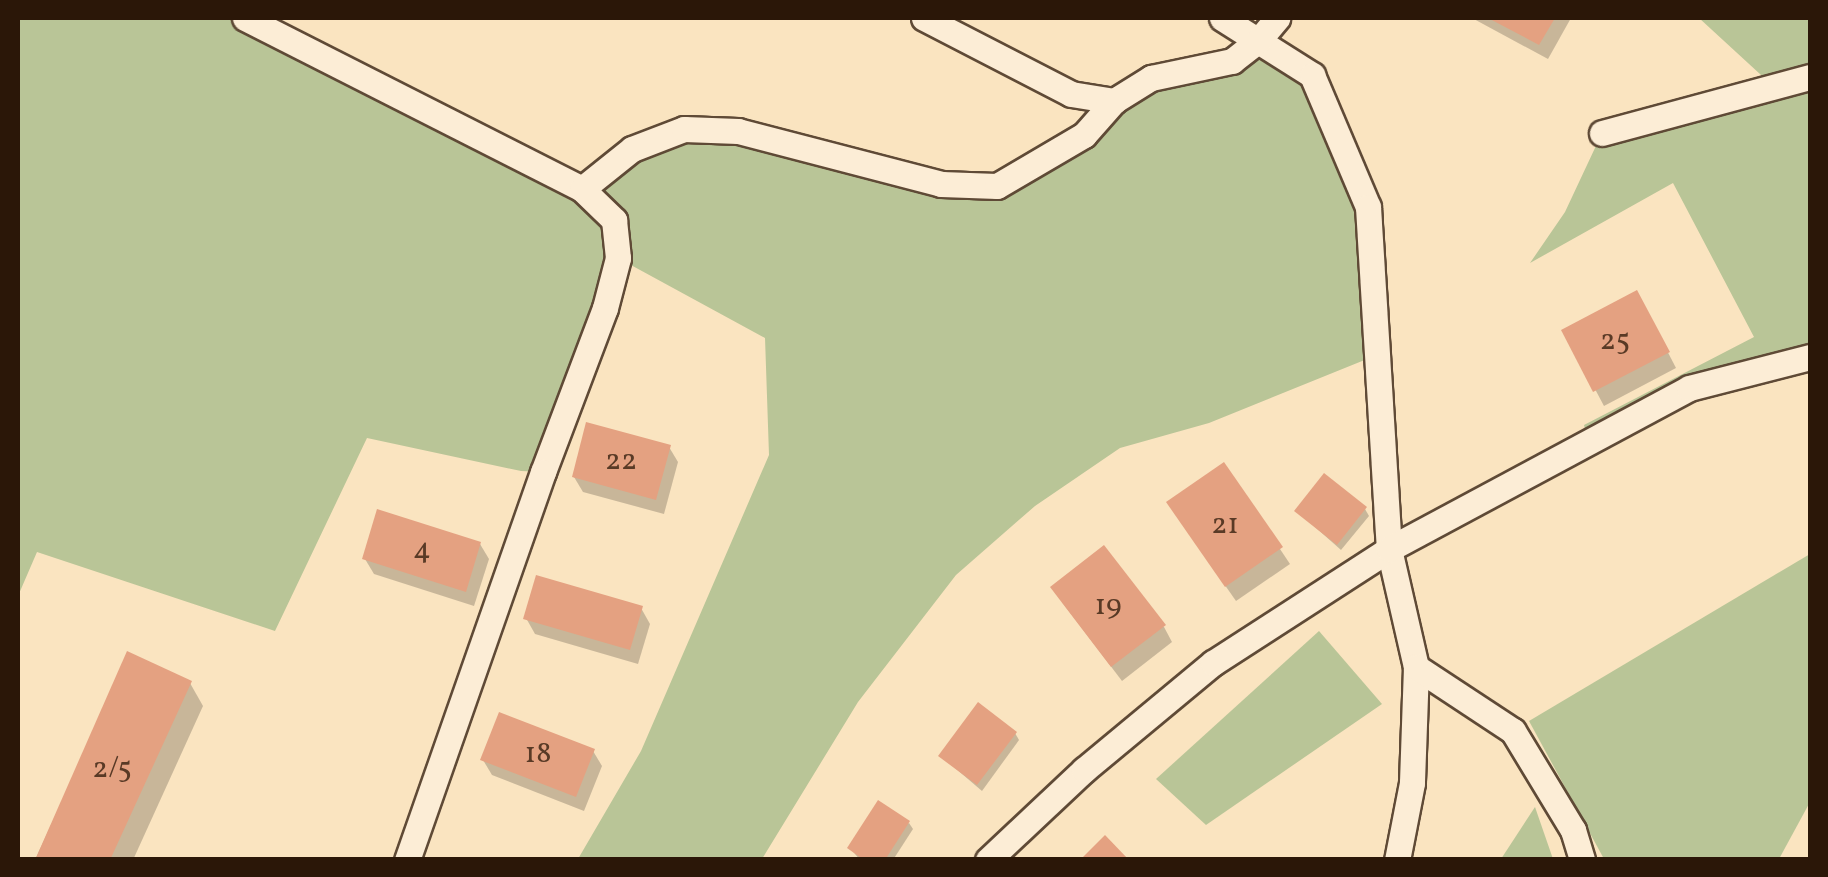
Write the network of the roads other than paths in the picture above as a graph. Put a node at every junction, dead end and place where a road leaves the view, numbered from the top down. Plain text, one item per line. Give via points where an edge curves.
1 (245, 18) edge
2 (924, 18) edge
3 (1222, 18) edge
4 (1278, 18) edge
5 (1258, 41) junction
6 (1810, 77) edge
7 (1114, 101) junction
8 (1602, 133) dead end
9 (582, 189) junction
10 (1810, 357) edge
11 (1389, 550) junction
12 (1416, 667) junction
13 (407, 860) edge
14 (988, 860) edge
15 (1397, 860) edge
16 (1582, 860) edge

1 - 9 street
2 - 7 street via 1071,94
3 - 5 street
4 - 5 street
5 - 7 street via 1232,61 1151,78
5 - 11 street via 1312,75 1368,207
6 - 8 street
7 - 9 street via 1084,135 998,186 941,184 738,131 684,129 632,150
9 - 13 street via 614,220 618,258 606,308
10 - 11 street via 1690,388
11 - 12 street
11 - 14 street via 1213,663
12 - 15 street via 1412,784
12 - 16 street via 1514,731 1573,830

